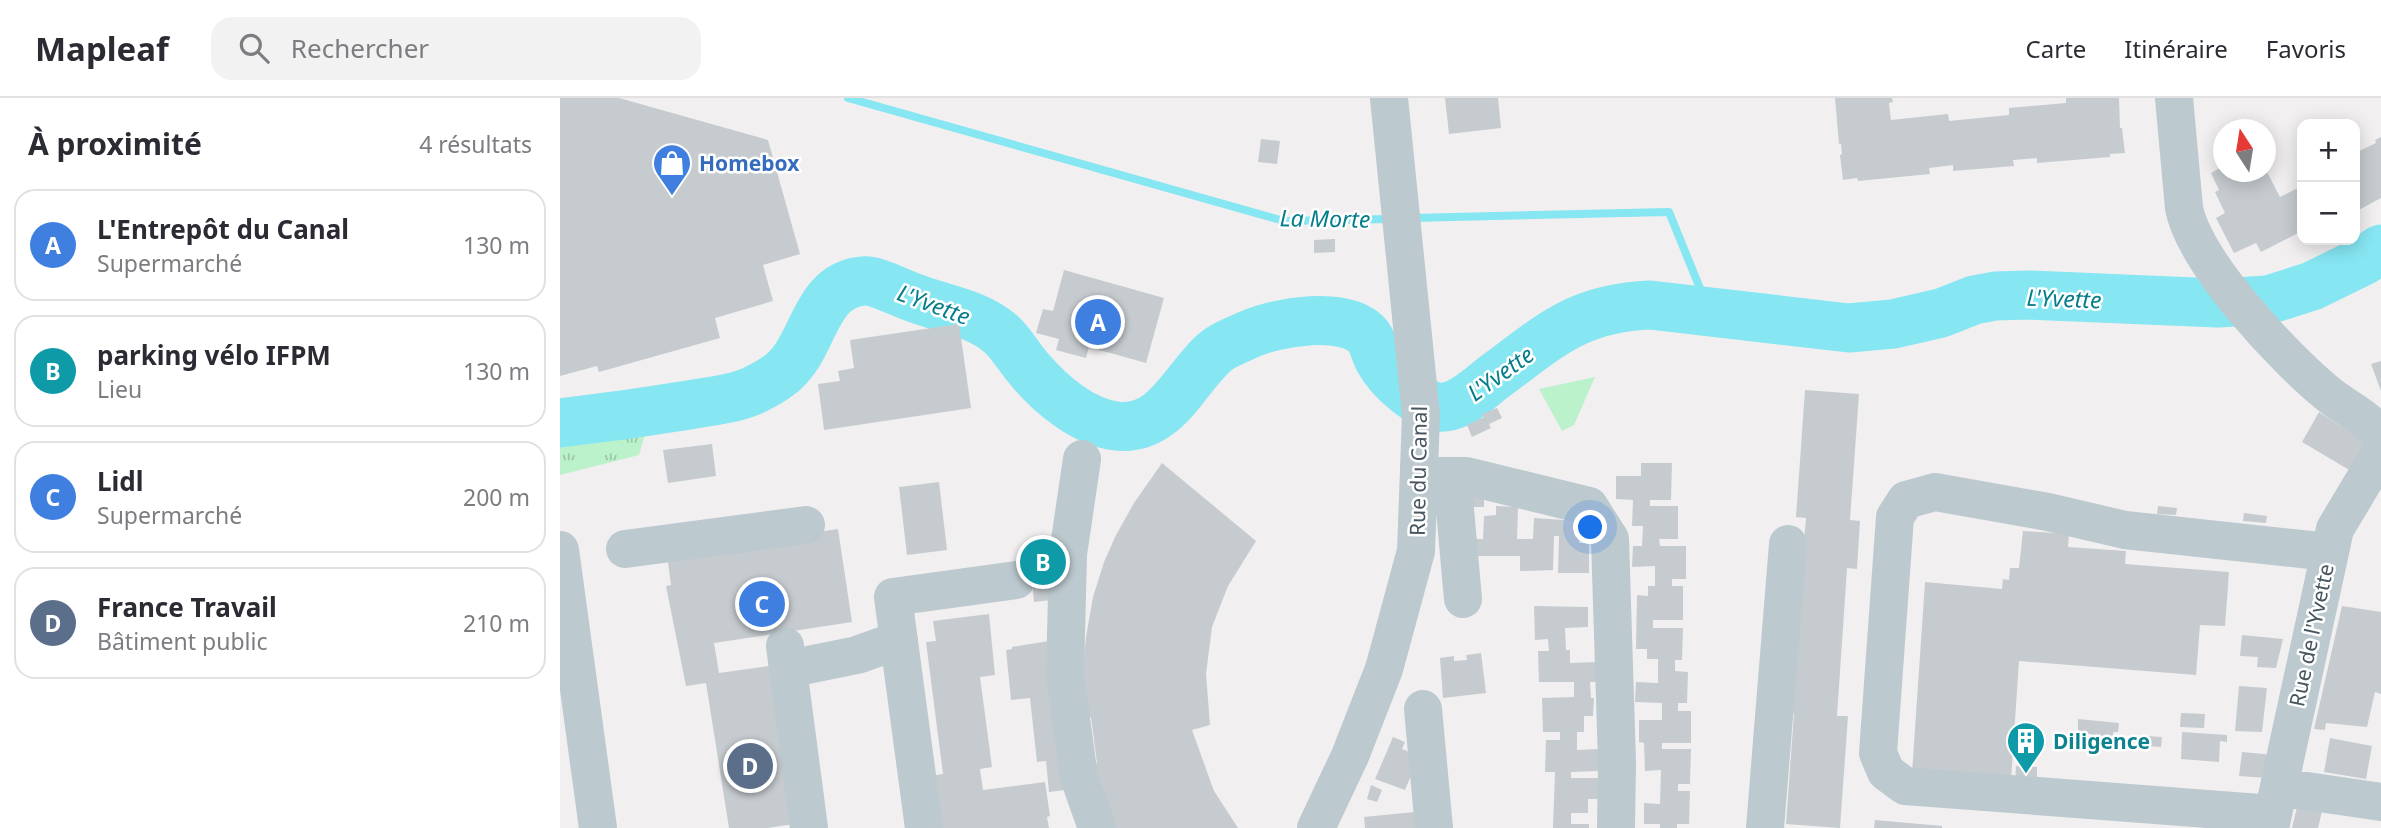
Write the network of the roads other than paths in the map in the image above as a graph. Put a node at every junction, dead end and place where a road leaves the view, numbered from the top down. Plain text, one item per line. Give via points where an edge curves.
1 (1389, 98) edge
2 (2174, 98) edge
3 (2381, 436) edge
4 (2381, 453) edge
5 (1082, 459) dead end
6 (1435, 476) junction
7 (806, 525) dead end
8 (1788, 544) dead end
9 (625, 549) dead end
10 (560, 550) edge
11 (2329, 552) junction
12 (1016, 580) dead end
13 (1462, 599) dead end
14 (899, 640) junction
15 (1423, 709) dead end
16 (2381, 802) edge
17 (2274, 810) edge
18 (598, 828) edge
19 (809, 828) edge
20 (924, 828) edge
21 (1097, 828) edge
22 (1316, 828) edge
23 (1434, 828) edge
24 (1616, 828) edge
25 (1765, 828) edge

1 - 6 street, Rue du Canal via 1421,415
2 - 3 street via 2186,218 2198,243 2258,325 2327,393
4 - 11 street, Rue de l'Yvette via 2335,528
5 - 21 street via 1068,554 1065,675 1079,777
6 - 13 street
6 - 22 street, Rue du Canal via 1384,669
6 - 24 street via 1466,476 1589,506 1610,539
7 - 9 street
8 - 25 street
10 - 18 street
11 - 17 street, Rue de l'Yvette
11 - 17 street via 2125,530 1935,492 1906,500 1895,517 1878,753 1886,772 1905,786
12 - 14 street via 893,597
14 - 19 street via 857,655 786,657
14 - 20 street
15 - 23 street
16 - 17 street

